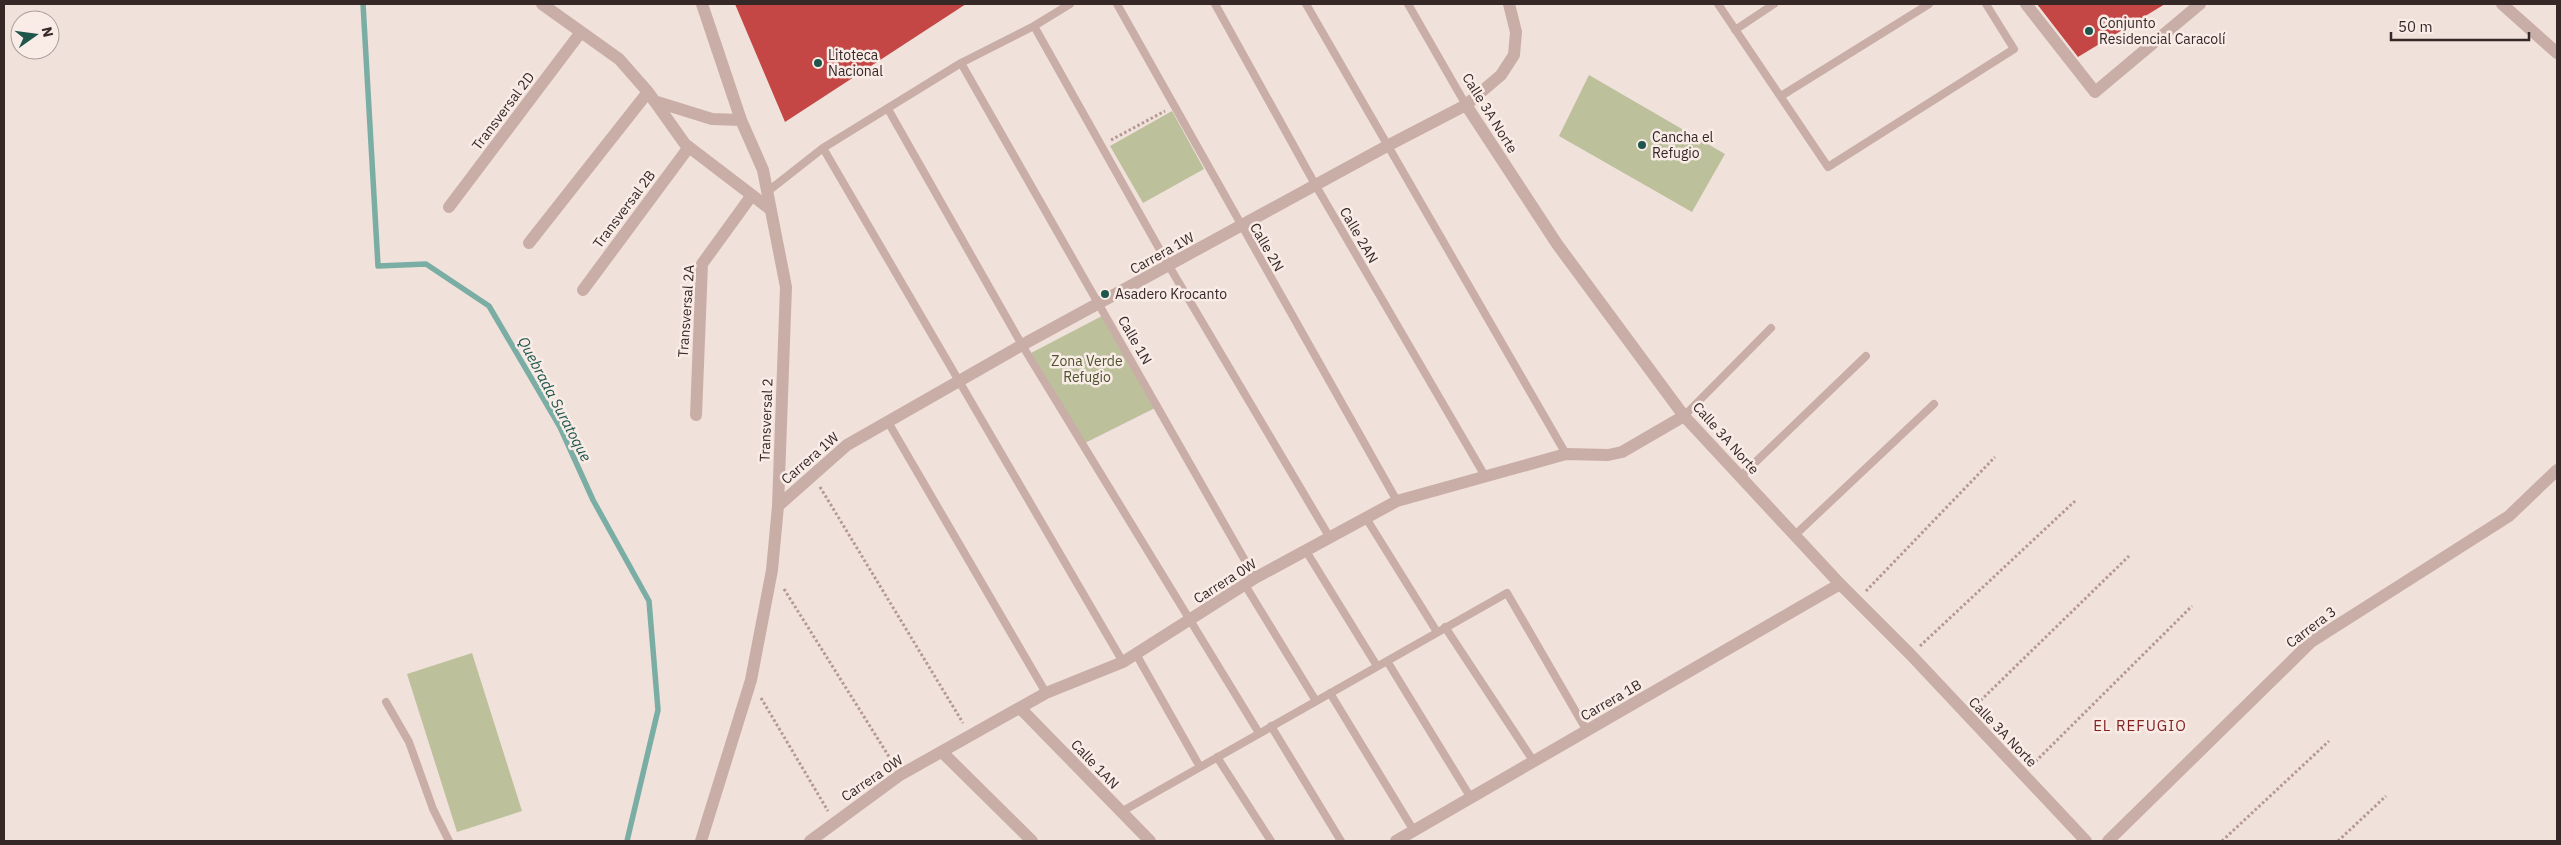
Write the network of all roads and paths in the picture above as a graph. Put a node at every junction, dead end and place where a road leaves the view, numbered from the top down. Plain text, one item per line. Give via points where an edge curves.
1 (542, 4) edge
2 (702, 4) edge
3 (1070, 4) edge
4 (1117, 4) edge
5 (1215, 4) edge
6 (1306, 4) edge
7 (1408, 4) edge
8 (1509, 4) edge
9 (1718, 4) edge
10 (1774, 4) edge
11 (1929, 4) edge
12 (1986, 4) edge
13 (2026, 4) edge
14 (2200, 4) edge
15 (2502, 4) edge
16 (1034, 26) junction
17 (1735, 30) junction
18 (581, 32) junction
19 (2557, 53) edge
20 (961, 63) junction
21 (651, 96) junction
22 (1782, 96) junction
23 (1466, 105) junction
24 (1174, 106) junction
25 (888, 109) junction
26 (741, 120) junction
27 (1102, 145) junction
28 (1387, 146) junction
29 (689, 147) junction
30 (823, 148) junction
31 (1316, 186) junction
32 (767, 192) junction
33 (752, 194) junction
34 (449, 207) dead end
35 (770, 209) junction
36 (1241, 226) junction
37 (529, 242) dead end
38 (1170, 266) junction
39 (583, 290) dead end
40 (1100, 304) junction
41 (1771, 328) dead end
42 (1022, 345) junction
43 (1866, 356) dead end
44 (959, 381) junction
45 (1934, 404) dead end
46 (696, 415) dead end
47 (1684, 416) junction
48 (888, 422) junction
49 (1566, 454) junction
50 (1995, 457) dead end
51 (2557, 470) edge
52 (813, 475) junction
53 (1485, 476) junction
54 (1740, 477) junction
55 (1397, 501) junction
56 (2075, 501) dead end
57 (778, 506) junction
58 (1366, 518) junction
59 (1795, 535) junction
60 (1330, 538) junction
61 (1306, 551) junction
62 (2129, 556) dead end
63 (772, 570) junction
64 (1250, 581) junction
65 (1840, 584) junction
66 (1856, 600) junction
67 (2192, 606) dead end
68 (1190, 621) junction
69 (1445, 628) junction
70 (1437, 632) junction
71 (1136, 654) junction
72 (1911, 654) junction
73 (1387, 661) junction
74 (1123, 662) junction
75 (1377, 666) junction
76 (751, 680) junction
77 (1046, 693) junction
78 (1330, 693) junction
79 (1316, 701) junction
80 (386, 702) dead end
81 (1020, 708) junction
82 (1966, 715) junction
83 (1271, 726) junction
84 (1587, 731) junction
85 (1259, 733) junction
86 (971, 736) junction
87 (2329, 741) dead end
88 (942, 752) junction
89 (1217, 757) junction
90 (1534, 762) junction
91 (1200, 767) junction
92 (900, 774) junction
93 (2023, 774) junction
94 (2386, 796) dead end
95 (1471, 798) junction
96 (1121, 812) junction
97 (835, 822) junction
98 (1414, 831) junction
99 (449, 841) edge
100 (701, 841) edge
101 (810, 841) edge
102 (1032, 841) edge
103 (1150, 841) edge
104 (1271, 841) edge
105 (1341, 841) edge
106 (1396, 841) edge
107 (2086, 841) edge
108 (2108, 841) edge
109 (2222, 841) edge
110 (2338, 841) edge

1 - 18 street
2 - 26 street, Transversal 2
3 - 16 lane
4 - 24 lane, Calle 2N
5 - 31 lane, Calle 2AN
6 - 28 lane
7 - 23 lane, Calle 3A Norte
8 - 23 street, Carrera 1W via 1516,32 1514,55 1501,75
9 - 17 lane
10 - 17 lane
11 - 22 lane
12 - 22 lane via 2014,48 1828,167
13 - 14 street via 2095,92
15 - 19 street
16 - 20 lane
16 - 27 lane
17 - 22 lane
18 - 21 street via 619,59
18 - 34 street, Transversal 2D
20 - 25 lane
20 - 40 lane, Calle 1N
21 - 26 street via 712,118
21 - 29 street
21 - 37 street
23 - 28 street, Carrera 1W
23 - 47 street, Calle 3A Norte via 1557,244
24 - 27 path
24 - 36 lane, Calle 2N
25 - 30 lane
25 - 42 lane
26 - 32 street, Transversal 2 via 763,170
27 - 38 lane
28 - 31 street, Carrera 1W
28 - 49 lane
29 - 33 street
29 - 39 street, Transversal 2B
30 - 32 lane
30 - 44 lane
31 - 36 street, Carrera 1W
31 - 53 lane, Calle 2AN
32 - 35 street, Transversal 2
33 - 35 street
33 - 46 street, Transversal 2A via 702,264
35 - 57 street, Transversal 2 via 786,287
36 - 38 street, Carrera 1W
36 - 55 lane, Calle 2N
38 - 40 street, Carrera 1W
38 - 60 lane
40 - 42 street, Carrera 1W
40 - 64 lane, Calle 1N
41 - 47 lane
42 - 44 street, Carrera 1W
42 - 68 lane
43 - 54 lane
44 - 48 street, Carrera 1W
44 - 74 lane
45 - 59 lane
47 - 49 street, Carrera 0W via 1622,452
47 - 54 street, Calle 3A Norte
48 - 52 street, Carrera 1W via 848,445
48 - 77 lane
49 - 53 street, Carrera 0W
50 - 66 path
51 - 108 street, Carrera 3 via 2508,516 2311,642
52 - 57 street, Carrera 1W
52 - 86 path
53 - 55 street, Carrera 0W
54 - 59 street, Calle 3A Norte
55 - 58 street, Carrera 0W
56 - 72 path
57 - 63 street, Transversal 2
58 - 60 street, Carrera 0W
58 - 70 lane
59 - 65 street, Calle 3A Norte
60 - 61 street, Carrera 0W
61 - 64 street, Carrera 0W
61 - 75 lane
62 - 82 path
63 - 76 street, Transversal 2
63 - 92 path
64 - 68 street, Carrera 0W
64 - 79 lane, Calle 1N
65 - 66 street, Calle 3A Norte
65 - 84 street, Carrera 1B
66 - 72 street, Calle 3A Norte
67 - 93 path
68 - 71 street, Carrera 0W
68 - 85 lane
69 - 70 lane
69 - 84 lane via 1507,593
69 - 90 lane
70 - 73 lane
71 - 74 street, Carrera 0W
71 - 91 lane
72 - 82 street, Calle 3A Norte
73 - 75 lane
73 - 95 lane
74 - 77 street, Carrera 0W
75 - 78 lane
76 - 97 path
76 - 100 street, Transversal 2
77 - 81 street, Carrera 0W
78 - 79 lane
78 - 98 lane
79 - 83 lane
80 - 99 lane via 409,742 433,809
81 - 86 street, Carrera 0W
81 - 96 street, Calle 1AN
82 - 93 street, Calle 3A Norte
83 - 85 lane
83 - 105 lane
84 - 90 street, Carrera 1B
85 - 89 lane
86 - 88 street, Carrera 0W
87 - 109 path
88 - 92 street, Carrera 0W
88 - 102 street
89 - 91 lane
89 - 104 lane
90 - 95 street, Carrera 1B
91 - 96 lane
92 - 97 street, Carrera 0W
93 - 107 street, Calle 3A Norte
94 - 110 path
95 - 98 street, Carrera 1B
96 - 103 street, Calle 1AN
97 - 101 street, Carrera 0W
98 - 106 street, Carrera 1B

